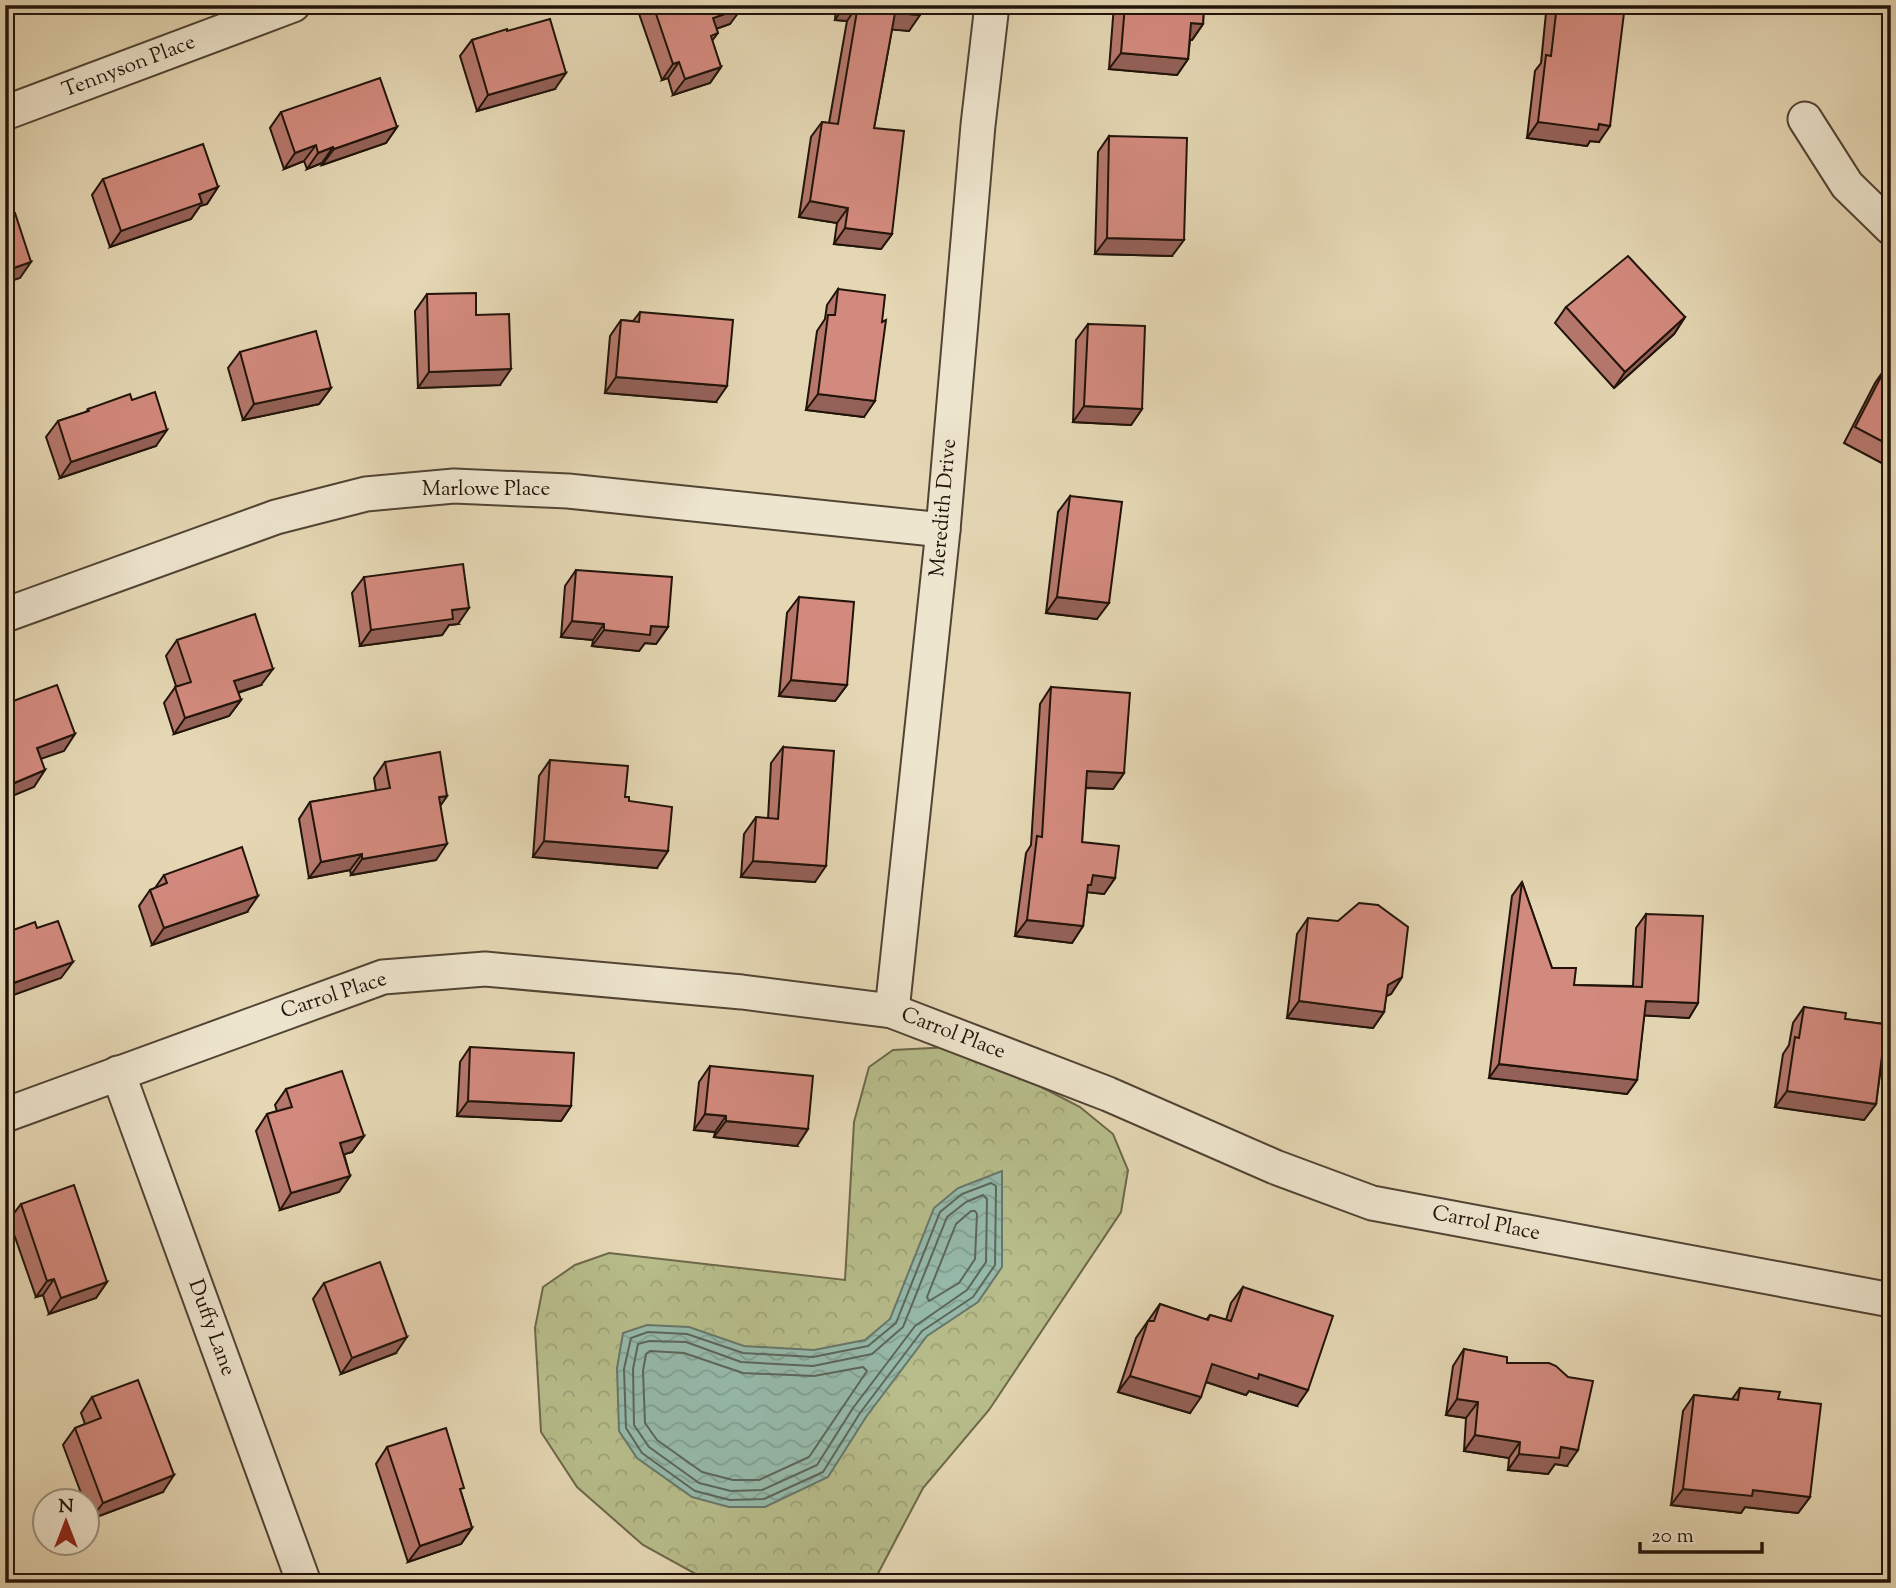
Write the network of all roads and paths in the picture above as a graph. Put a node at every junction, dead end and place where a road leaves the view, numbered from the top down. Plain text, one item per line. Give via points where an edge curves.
1 (293, 5) edge
2 (992, 5) edge
3 (5, 113) edge
4 (1805, 119) dead end
5 (1891, 228) edge
6 (943, 530) junction
7 (5, 615) edge
8 (892, 1011) junction
9 (118, 1073) junction
10 (5, 1115) edge
11 (1891, 1300) edge
12 (304, 1583) edge

1 - 3 street, Tennyson Place
2 - 6 street, Meredith Drive
4 - 5 street via 1847,185
6 - 7 street, Marlowe Place via 569,491 441,487 366,494 276,517
6 - 8 street, Meredith Drive
8 - 9 street, Carrol Place via 742,992 485,969 383,977
8 - 11 street, Carrol Place via 1372,1203
9 - 10 street, Carrol Place
9 - 12 street, Duffy Lane

